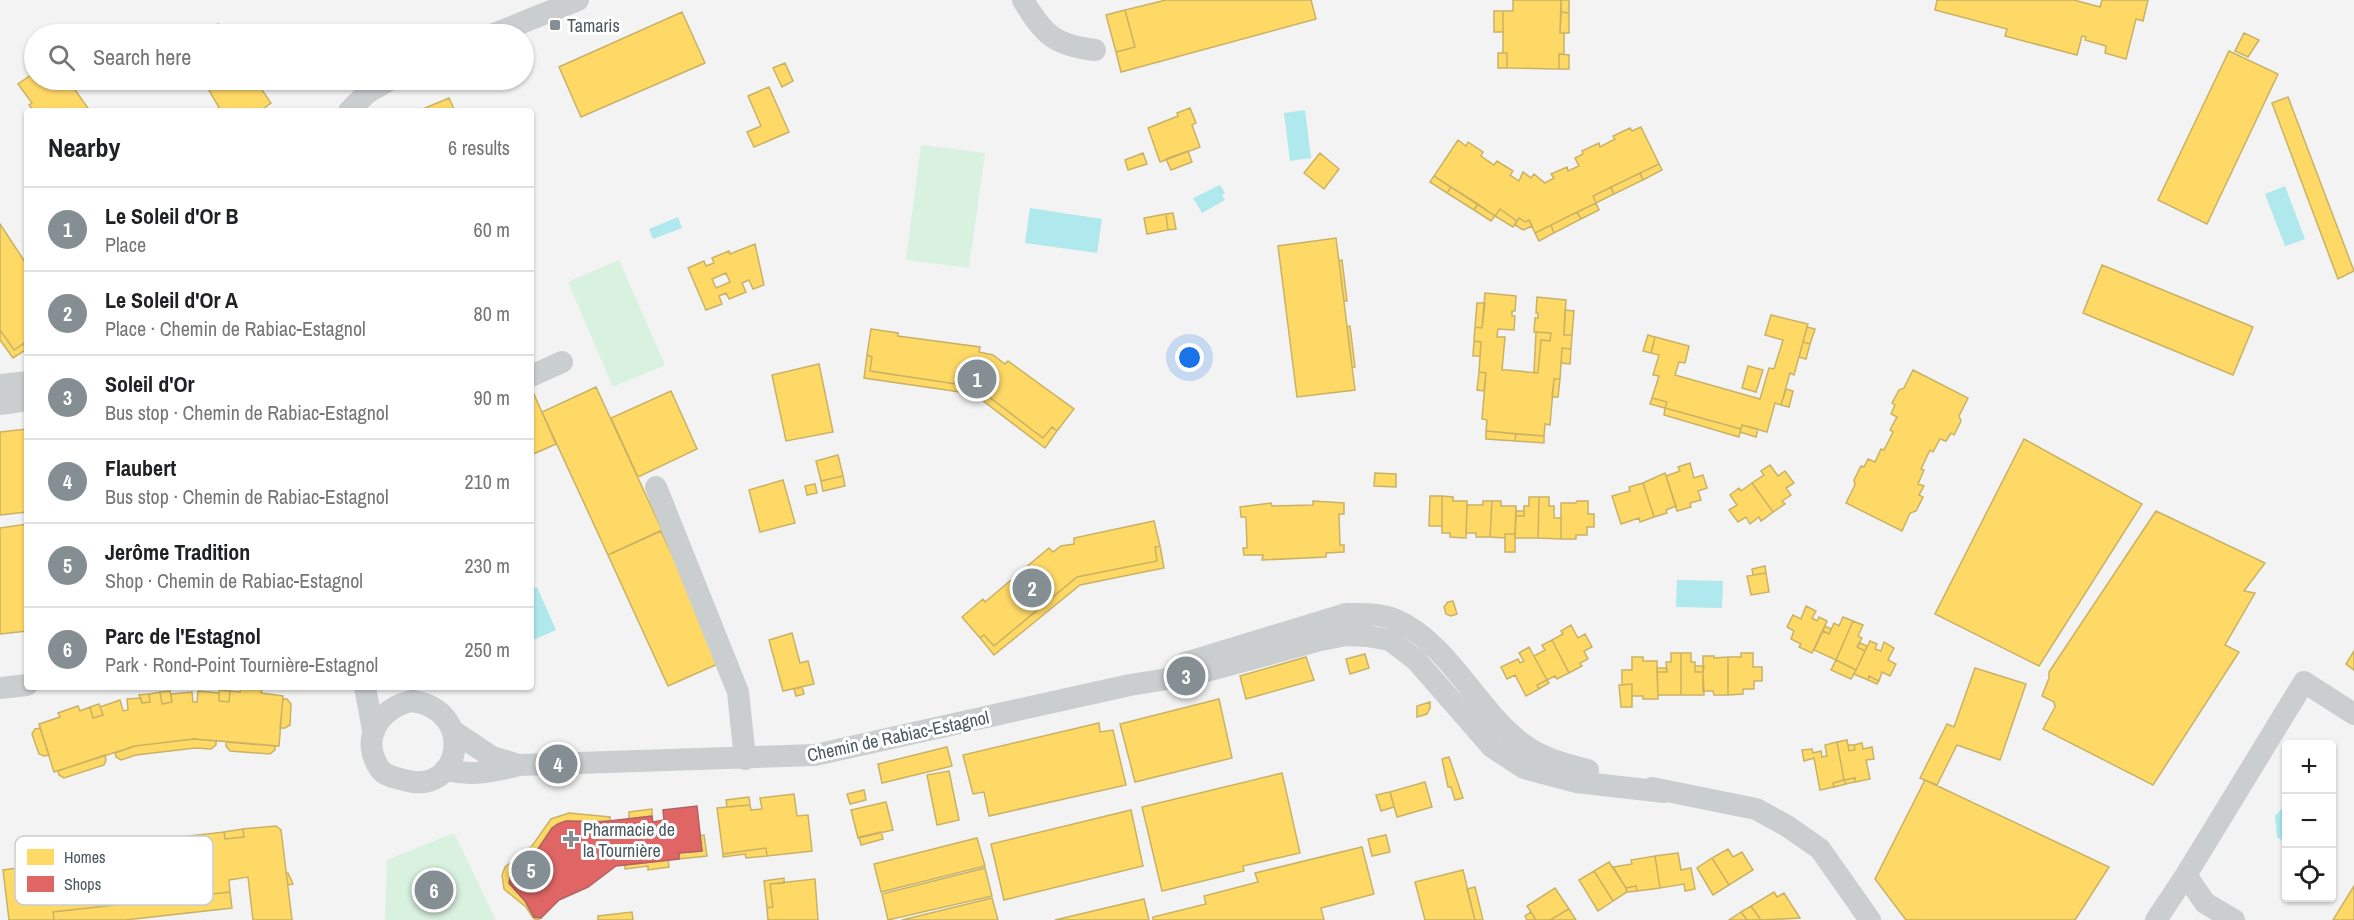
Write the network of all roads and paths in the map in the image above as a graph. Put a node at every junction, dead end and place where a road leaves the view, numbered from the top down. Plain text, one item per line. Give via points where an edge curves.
1 (578, 0) edge
2 (1023, 0) edge
3 (519, 24) edge
4 (1095, 50) dead end
5 (372, 90) edge
6 (352, 108) edge
7 (562, 363) dead end
8 (534, 375) edge
9 (24, 382) edge
10 (0, 385) edge
11 (24, 400) edge
12 (0, 404) edge
13 (656, 487) dead end
14 (24, 685) edge
15 (0, 688) edge
16 (366, 690) edge
17 (377, 690) edge
18 (401, 703) junction
19 (2354, 714) edge
20 (373, 730) junction
21 (453, 731) junction
22 (745, 759) junction
23 (519, 765) junction
24 (445, 770) junction
25 (2186, 875) junction
26 (1870, 920) edge
27 (2156, 920) edge
28 (2235, 920) edge

1 - 3 street
2 - 4 street via 1046,34 1071,47
5 - 6 street
7 - 8 street
9 - 10 street
11 - 12 street
13 - 22 street via 738,692
14 - 15 street
16 - 20 street
17 - 18 street
18 - 20 street via 376,722
18 - 21 street via 411,701 435,707
19 - 25 street via 2304,682
20 - 24 street via 371,747 380,769 389,776 411,782 429,781
21 - 23 street, Chemin de Rabiac-Estagnol via 492,757
21 - 24 street via 453,758
22 - 23 street, Chemin de Rabiac-Estagnol
22 - 26 street, Chemin de Rabiac-Estagnol via 815,756 1130,685 1231,648 1346,614 1370,614 1396,619 1423,637 1471,706 1542,756 1665,792 1756,809 1787,826 1820,849
23 - 24 street, Chemin de Rabiac-Estagnol via 495,772 465,774
25 - 27 street
25 - 28 street via 2205,903

